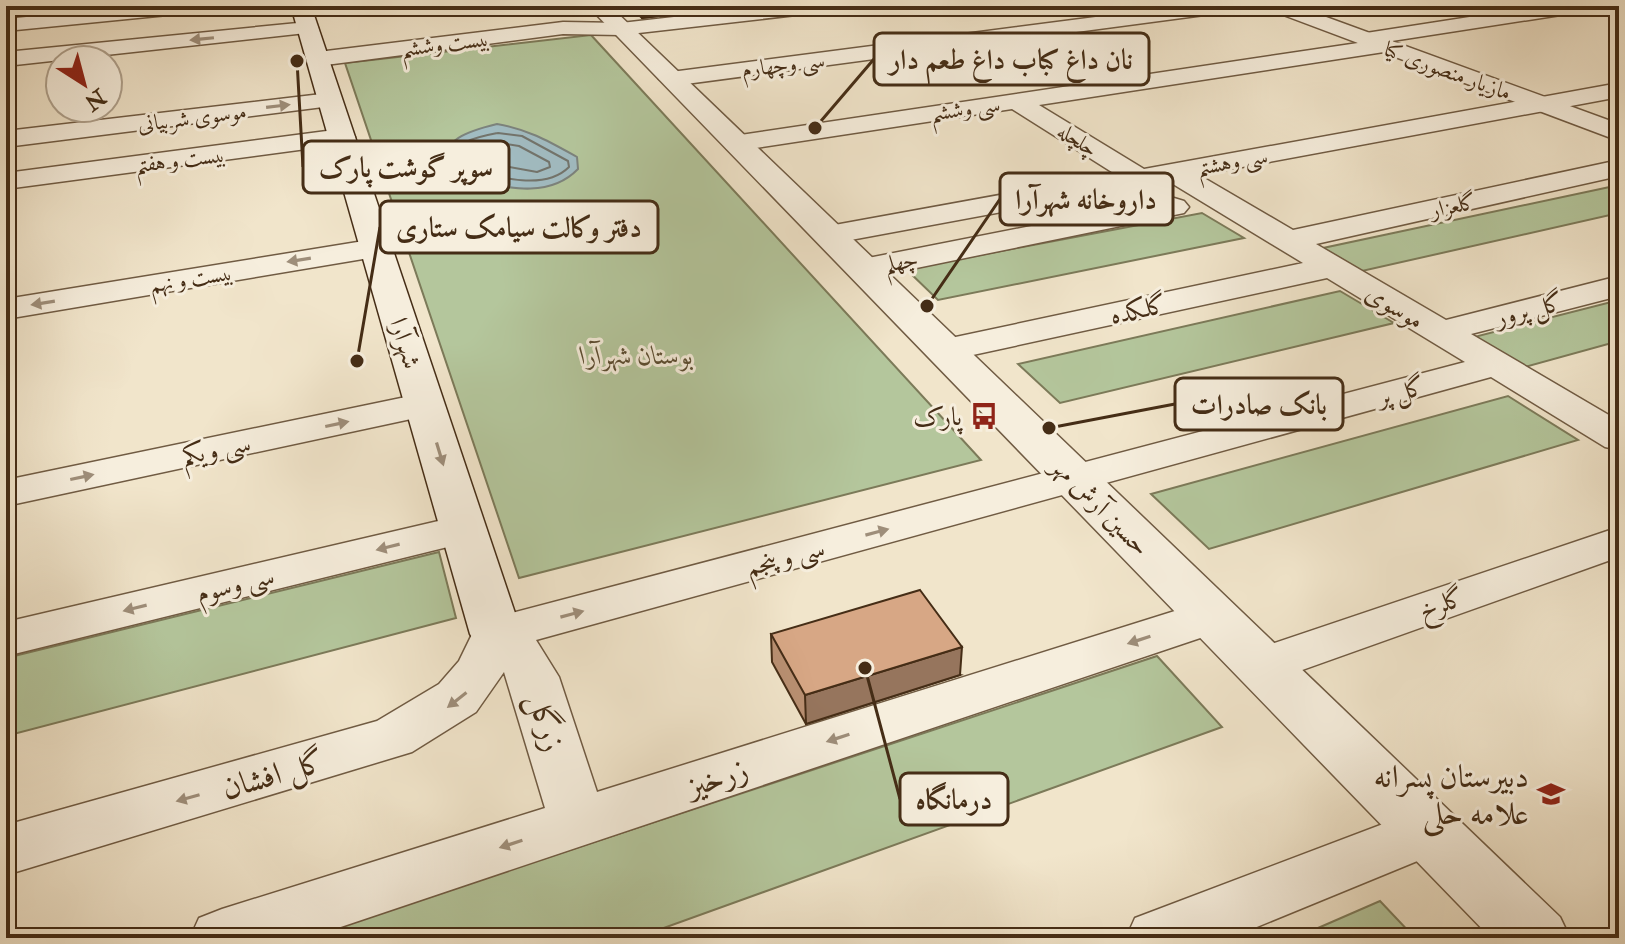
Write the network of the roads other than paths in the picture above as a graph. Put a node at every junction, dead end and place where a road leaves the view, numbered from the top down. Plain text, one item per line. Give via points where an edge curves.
1 (198, 6) edge
2 (822, 6) edge
3 (1227, 6) edge
4 (1280, 6) edge
5 (1580, 6) edge
6 (782, 8) edge
7 (610, 18) edge
8 (6, 25) edge
9 (309, 31) edge
10 (1375, 43) junction
11 (6, 59) edge
12 (671, 79) junction
13 (1619, 90) edge
14 (330, 100) junction
15 (1016, 101) junction
16 (1541, 104) junction
17 (1619, 133) edge
18 (342, 137) junction
19 (6, 139) edge
20 (736, 143) junction
21 (1619, 168) edge
22 (1157, 175) junction
23 (12, 181) edge
24 (1174, 207) dead end
25 (829, 235) junction
26 (1286, 241) junction
27 (376, 248) junction
28 (1331, 267) junction
29 (863, 269) junction
30 (1619, 286) edge
31 (6, 309) edge
32 (1439, 332) junction
33 (945, 350) junction
34 (1495, 365) junction
35 (425, 405) junction
36 (1619, 438) edge
37 (1074, 479) junction
38 (6, 493) edge
39 (464, 529) junction
40 (1619, 541) edge
41 (1213, 616) junction
42 (496, 634) junction
43 (6, 639) edge
44 (1263, 666) junction
45 (578, 822) junction
46 (1428, 831) junction
47 (6, 850) edge
48 (222, 938) edge
49 (1158, 938) edge
50 (1536, 938) edge

1 - 8 street
2 - 6 street, بیست وششم
3 - 12 street, سی وچهارم
4 - 10 street, مازیار منصوری کیا
5 - 10 street, سی وششم
6 - 7 street, بیست وششم
7 - 9 street, بیست وششم via 563,28
7 - 12 street, حسین آرش مهر
9 -> 11 street, بیست وششم
9 - 14 street, شهرآرا
10 - 15 street, سی وششم
10 - 16 street, مازیار منصوری کیا
12 - 20 street, حسین آرش مهر
13 - 16 street, سی وهشتم
14 - 18 street, شهرآرا
19 -> 14 street, موسوی شربیانی
15 - 20 street, سی وششم
15 - 22 street, چلچله
16 - 17 street, مازیار منصوری کیا
16 - 22 street, سی وهشتم
18 - 23 street, بیست و هفتم
18 - 27 street, شهرآرا
20 - 25 street, حسین آرش مهر
21 - 26 street, گلعزار
22 - 25 street, سی وهشتم
22 - 26 street, موسوی
24 - 29 street, چهلم
25 - 29 street, حسین آرش مهر
26 - 28 street, موسوی
27 -> 31 street, بیست و نهم
27 - 35 street, شهرآرا
28 - 32 street, موسوی
28 - 33 street, گلکده
29 - 33 street, حسین آرش مهر
30 - 32 street, گل پرور
32 - 34 street, موسوی
33 - 37 street, حسین آرش مهر
34 - 36 street, موسوی
34 - 37 street, گل پر
38 -> 35 street, سی ویکم
35 -> 39 street, شهرآرا
37 - 41 street, حسین آرش مهر
42 -> 37 street, سی و پنجم
39 - 42 street, شهرآرا
39 -> 43 street, سی وسوم
40 - 44 street, گلرخ
41 - 44 street, حسین آرش مهر
41 -> 45 street, زرخیز
42 - 45 street, زرگل via 521,656 533,677
42 -> 47 street, گل افشان via 468,691 393,737
44 - 46 street, حسین آرش مهر
45 -> 48 street, زرخیز
46 - 49 street
46 - 50 street, حسین آرش مهر

